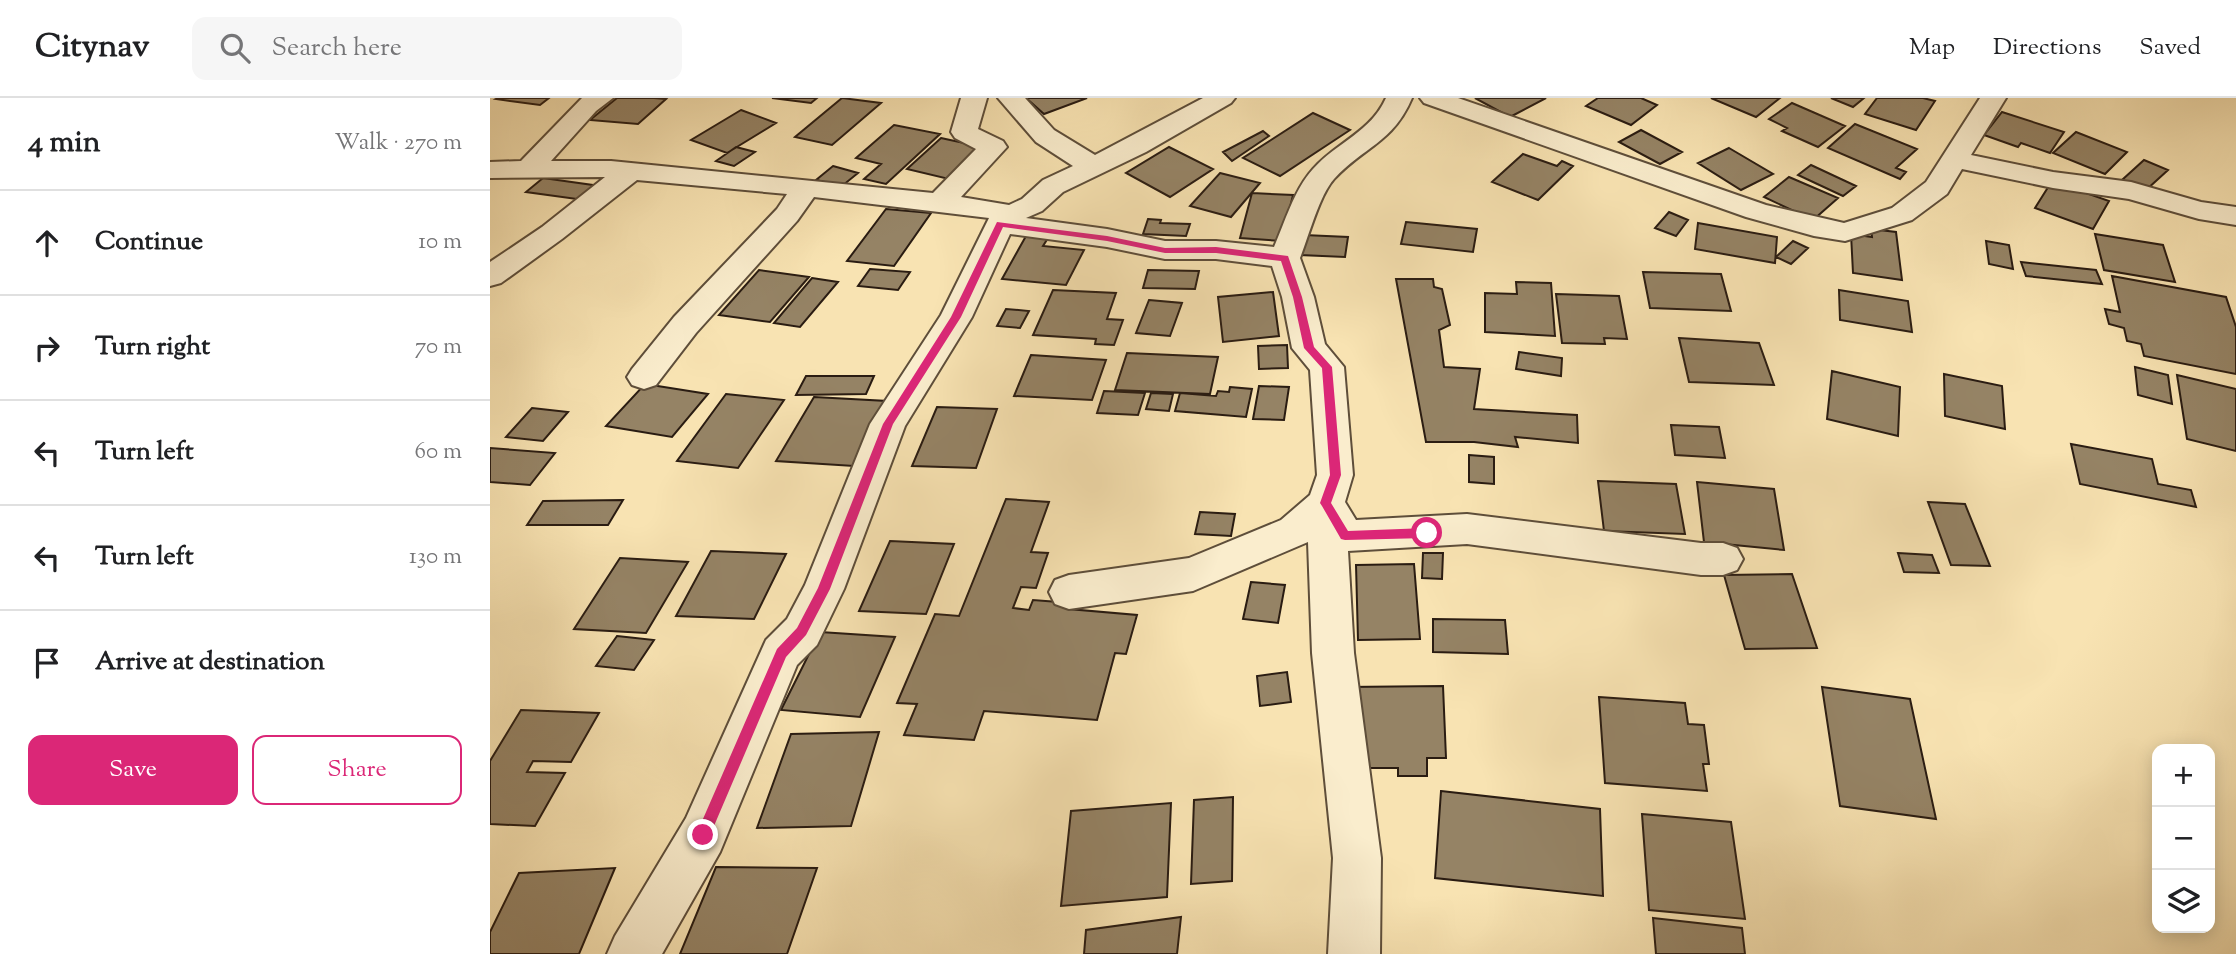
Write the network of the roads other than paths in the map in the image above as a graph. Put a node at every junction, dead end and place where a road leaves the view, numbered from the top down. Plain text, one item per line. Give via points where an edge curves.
1 (600, 98) edge
2 (974, 98) edge
3 (1011, 98) edge
4 (1399, 98) edge
5 (1433, 98) edge
6 (1993, 98) edge
7 (1205, 102) edge
8 (1957, 160) junction
9 (1093, 166) junction
10 (490, 170) edge
11 (527, 171) junction
12 (631, 171) junction
13 (805, 188) junction
14 (941, 202) junction
15 (2236, 216) edge
16 (1005, 220) junction
17 (1285, 258) junction
18 (490, 276) edge
19 (644, 377) dead end
20 (1326, 503) junction
21 (1723, 559) dead end
22 (1069, 592) dead end
23 (632, 954) edge
24 (1354, 954) edge

1 - 11 street
2 - 14 street via 964,132 993,147
3 - 9 street via 1045,136
4 - 17 street via 1377,134 1321,175
5 - 8 street via 1756,211 1845,232 1902,214 1937,188
6 - 8 street
7 - 9 street
8 - 15 street via 2131,191 2199,211
9 - 16 street via 1053,186
10 - 11 street
11 - 12 street
12 - 13 street
12 - 18 street
13 - 14 street
13 - 19 street via 787,215 685,325
14 - 16 street via 1000,211
16 - 17 street via 1165,250
16 - 23 street via 956,317 888,424 824,589 802,632 781,653 703,835
17 - 20 street via 1309,348 1327,367 1335,475
20 - 21 street via 1345,536 1467,528
20 - 22 street via 1294,531 1193,574
20 - 24 street via 1333,653 1357,858

